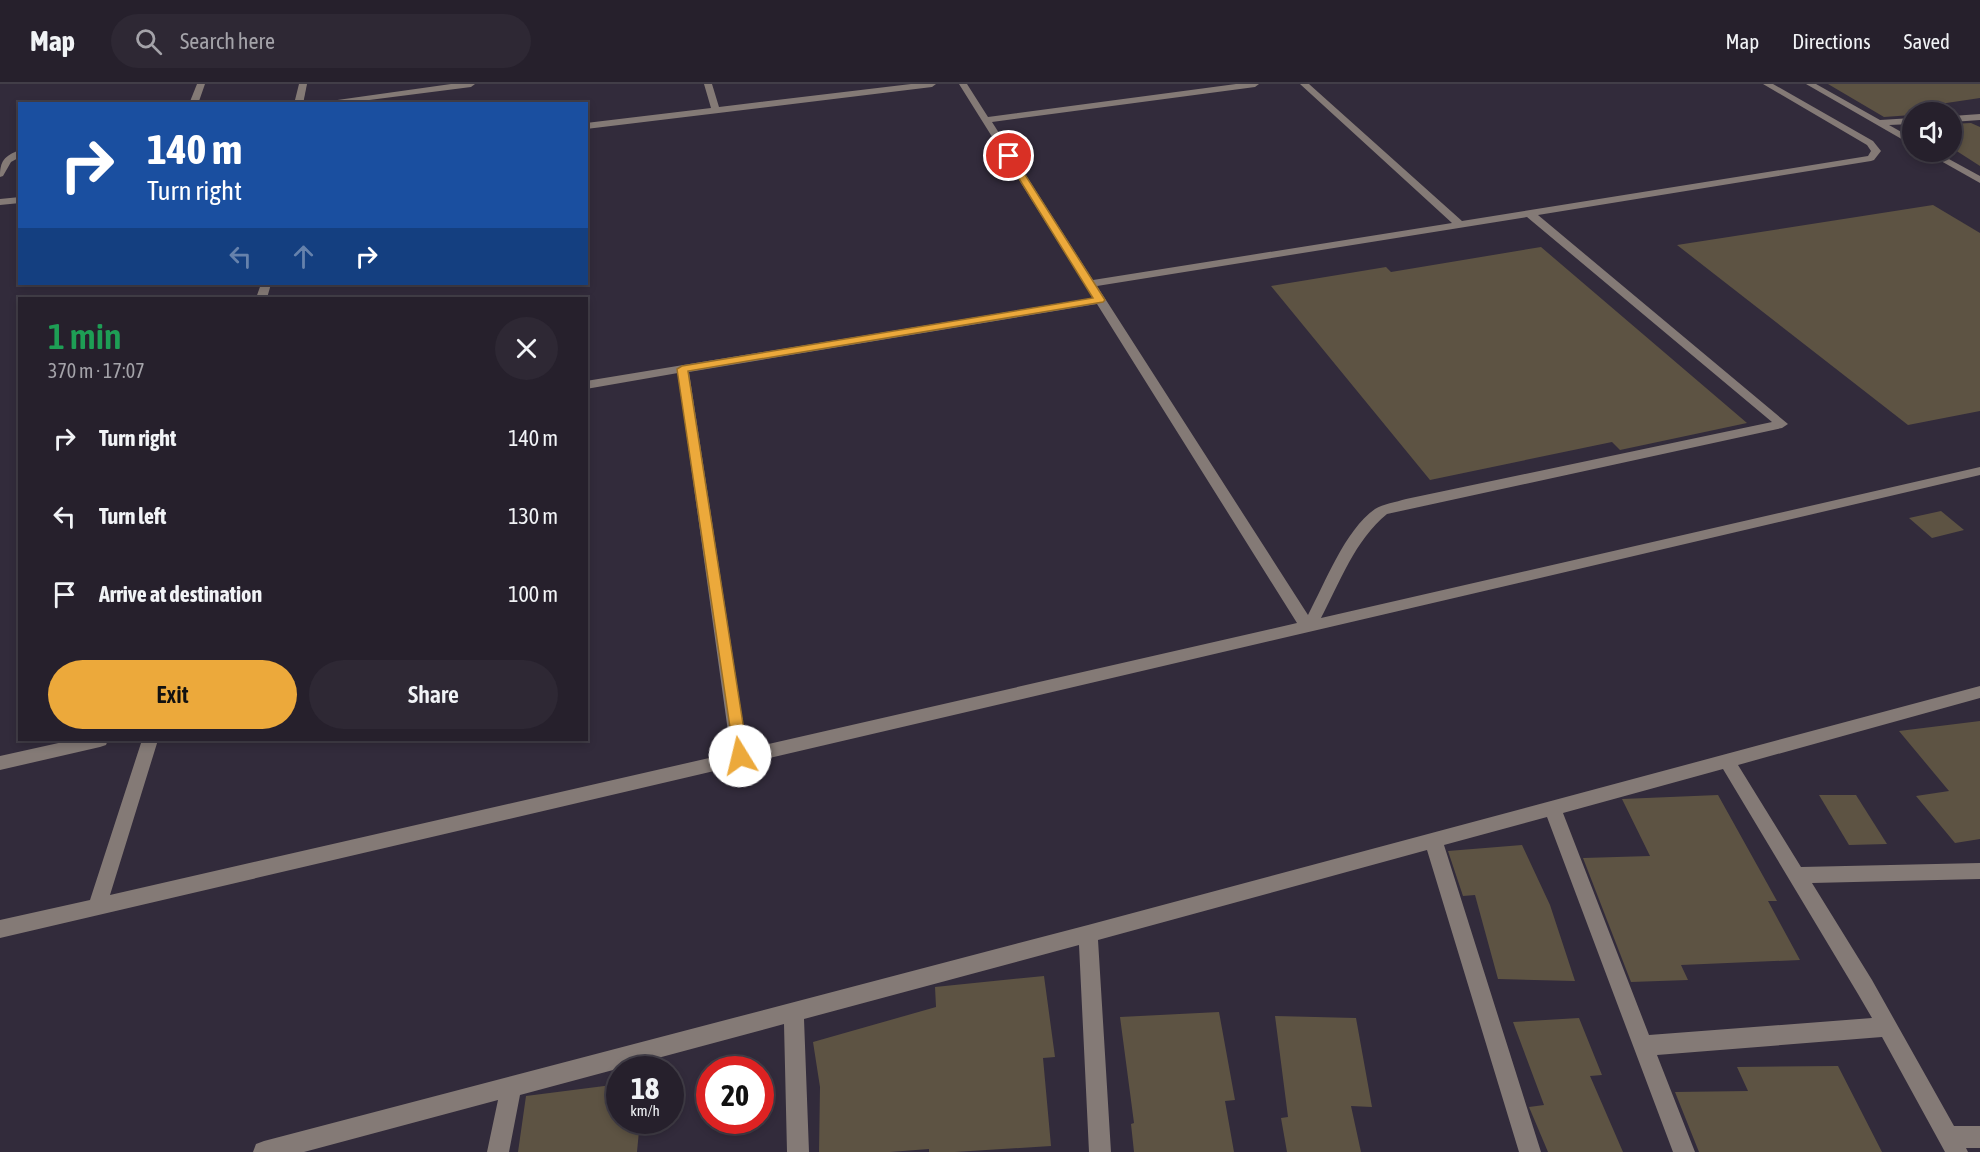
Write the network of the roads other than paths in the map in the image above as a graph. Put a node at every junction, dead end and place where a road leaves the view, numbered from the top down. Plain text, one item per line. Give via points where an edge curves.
1 (201, 84) edge
2 (303, 84) edge
3 (471, 84) edge
4 (708, 84) edge
5 (932, 84) edge
6 (963, 84) edge
7 (1255, 84) edge
8 (1304, 84) edge
9 (1767, 84) edge
10 (1810, 84) edge
11 (427, 86) edge
12 (194, 102) edge
13 (298, 102) edge
14 (326, 102) edge
15 (716, 111) junction
16 (1980, 117) edge
17 (1962, 118) edge
18 (986, 120) junction
19 (1902, 122) edge
20 (1879, 123) junction
21 (588, 126) edge
22 (1902, 136) edge
23 (18, 154) edge
24 (1948, 162) edge
25 (0, 174) edge
26 (1980, 180) edge
27 (18, 200) edge
28 (1, 203) edge
29 (1528, 212) junction
30 (1458, 224) junction
31 (1090, 284) junction
32 (1100, 300) junction
33 (682, 369) junction
34 (588, 385) edge
35 (1980, 471) edge
36 (1308, 628) junction
37 (1980, 692) edge
38 (96, 741) edge
39 (150, 741) edge
40 (740, 756) junction
41 (1727, 760) junction
42 (0, 763) edge
43 (1552, 808) junction
44 (1433, 840) junction
45 (1980, 872) edge
46 (1796, 875) junction
47 (97, 907) junction
48 (0, 929) edge
49 (1088, 934) junction
50 (794, 1012) junction
51 (1887, 1027) junction
52 (1643, 1046) junction
53 (511, 1086) junction
54 (1980, 1137) edge
55 (1953, 1144) edge
56 (264, 1152) edge
57 (498, 1152) edge
58 (798, 1152) edge
59 (1100, 1152) edge
60 (1530, 1152) edge
61 (1684, 1152) edge

1 - 12 street
2 - 13 street
3 - 11 street
4 - 15 street
5 - 15 street
6 - 18 street
7 - 18 street
8 - 30 street
9 - 29 street via 1870,143 1876,151 1874,155
10 - 20 street
11 - 14 street
15 - 21 street
16 - 17 street
18 - 31 street
19 - 20 street
20 - 22 street
23 - 25 street via 7,160
24 - 26 street
27 - 28 street
29 - 30 street
29 - 36 street via 1782,424 1382,511 1366,524 1351,547
30 - 31 street
31 - 32 street
32 - 33 street
32 - 36 street
33 - 34 street
33 - 40 street
35 - 36 street
36 - 40 street
37 - 41 street
38 - 42 street
39 - 47 street
40 - 47 street
41 - 43 street
41 - 46 street
43 - 44 street
43 - 52 street
44 - 49 street
44 - 60 street
45 - 46 street
46 - 51 street
47 - 48 street
49 - 50 street
49 - 59 street
50 - 53 street
50 - 58 street
51 - 52 street
51 - 55 street
52 - 61 street
53 - 56 street
53 - 57 street
54 - 55 street

